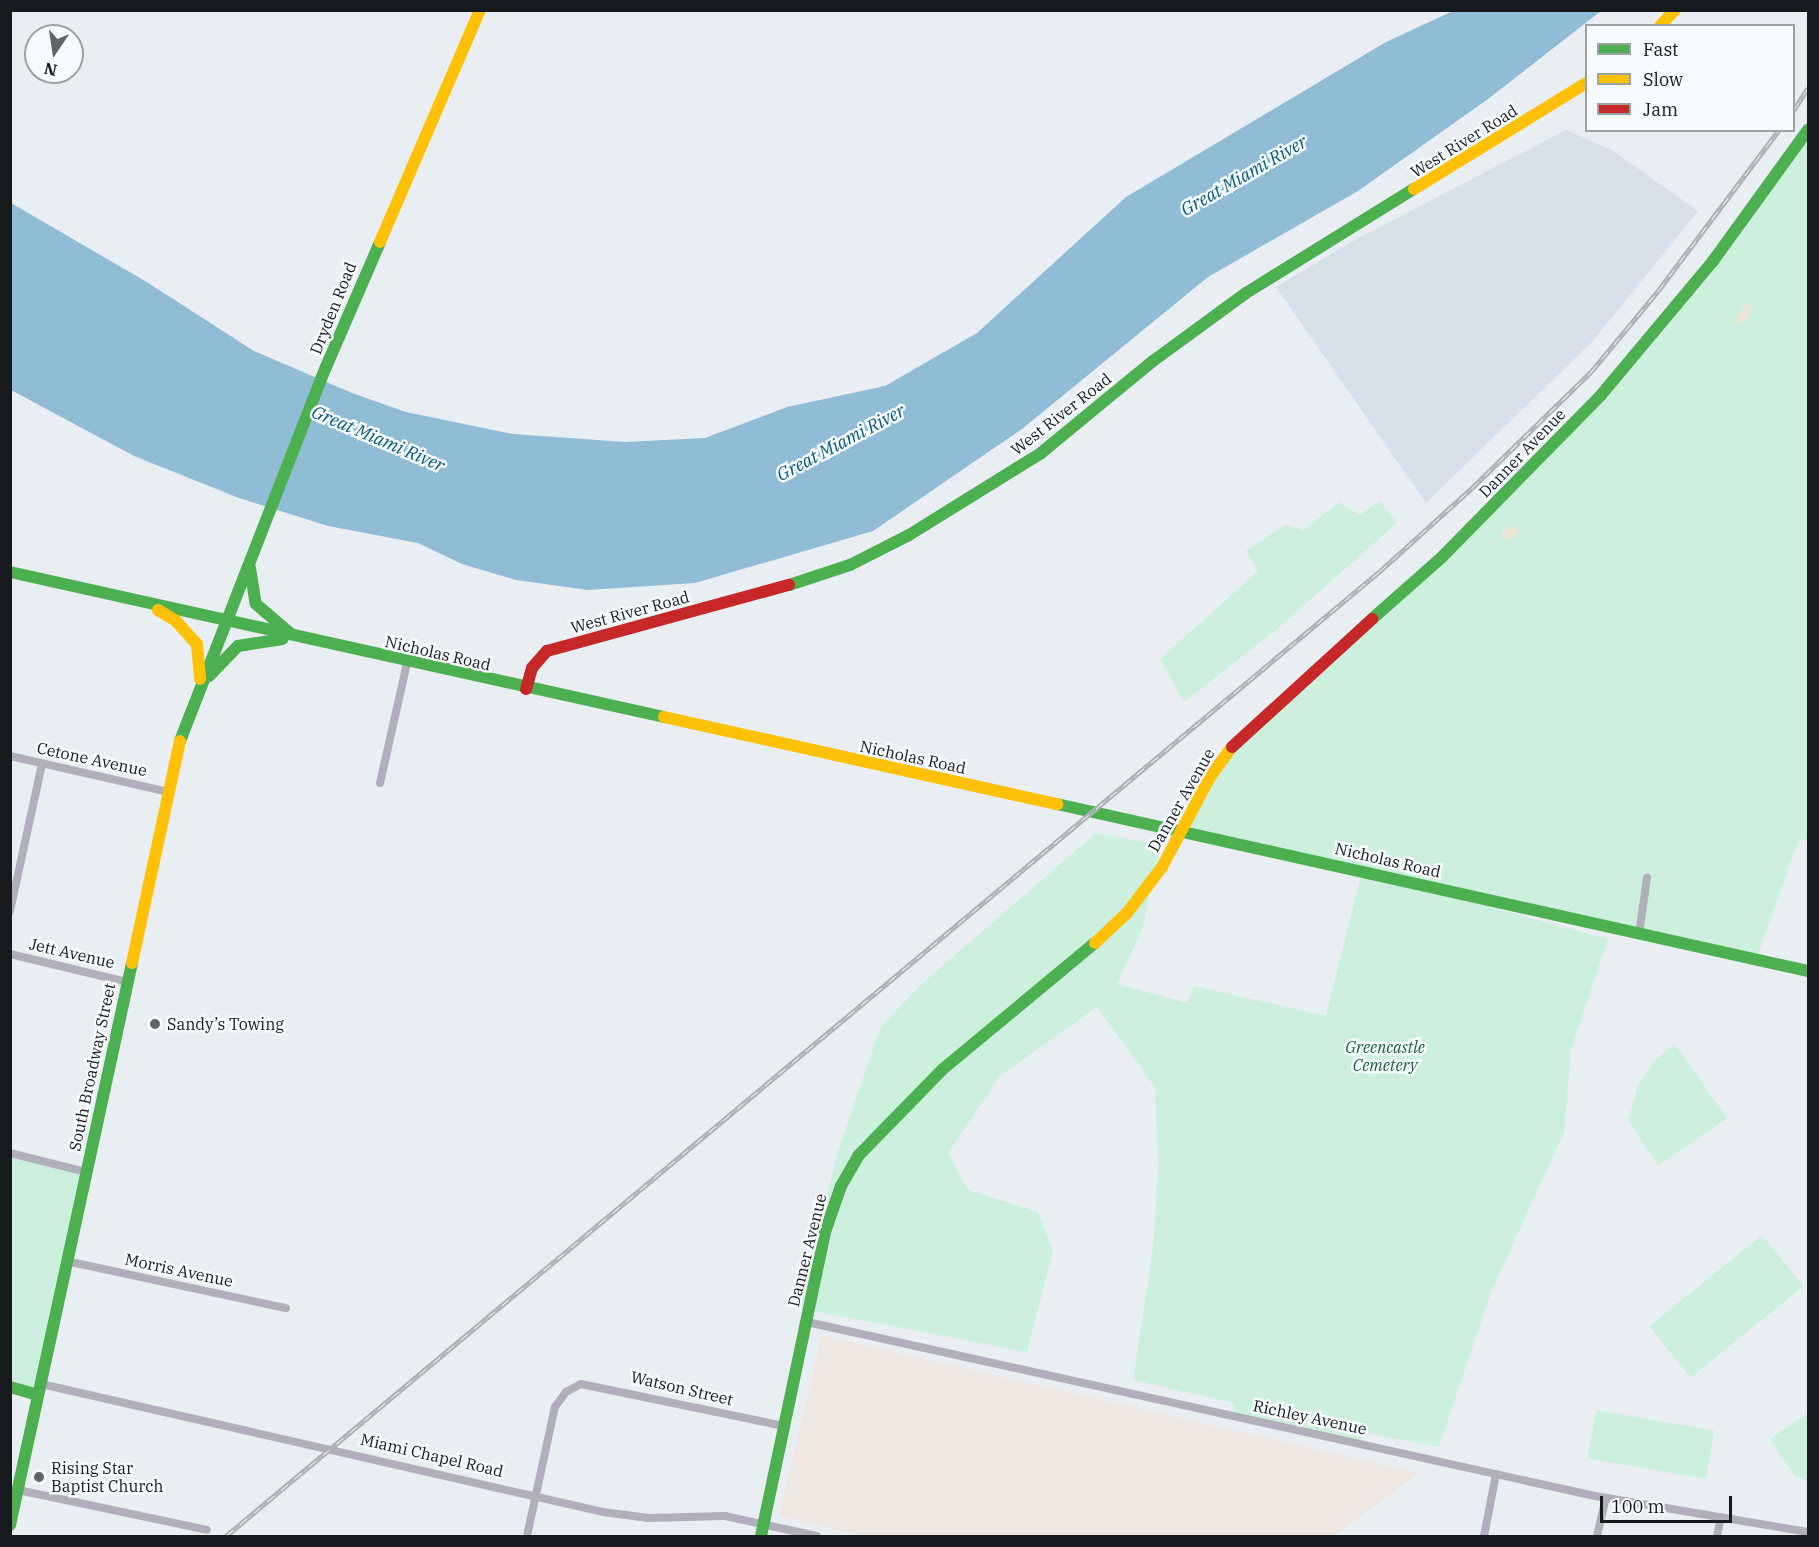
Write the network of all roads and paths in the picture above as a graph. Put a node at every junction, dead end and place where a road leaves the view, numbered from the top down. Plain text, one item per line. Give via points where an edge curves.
1 (480, 10) edge
2 (1675, 10) edge
3 (1662, 24) edge
4 (1585, 83) edge
5 (1809, 130) edge
6 (10, 572) edge
7 (245, 589) junction
8 (145, 604) junction
9 (225, 622) junction
10 (298, 638) junction
11 (407, 663) junction
12 (200, 689) junction
13 (526, 689) junction
14 (10, 756) edge
15 (42, 764) junction
16 (380, 783) dead end
17 (168, 792) junction
18 (1182, 831) junction
19 (1647, 878) dead end
20 (10, 911) edge
21 (1640, 934) junction
22 (10, 954) edge
23 (1809, 971) edge
24 (127, 982) junction
25 (10, 1153) edge
26 (86, 1172) junction
27 (66, 1262) junction
28 (286, 1308) dead end
29 (807, 1322) junction
30 (10, 1388) edge
31 (40, 1389) junction
32 (784, 1426) junction
33 (1496, 1474) junction
34 (18, 1490) junction
35 (536, 1496) junction
36 (1606, 1498) junction
37 (1721, 1517) junction
38 (764, 1524) junction
39 (10, 1525) edge
40 (207, 1530) dead end
41 (1809, 1532) edge
42 (527, 1536) edge
43 (761, 1536) edge
44 (817, 1536) edge
45 (1484, 1536) edge
46 (1597, 1536) edge
47 (1717, 1536) edge

1 - 7 street, Dryden Road via 341,332 250,559
2 - 3 street
4 - 13 street, West River Road via 1246,293 1153,361 1041,453 909,535 850,565 808,580 547,651 532,668
5 - 18 street, Danner Avenue via 1713,261 1601,395 1442,557 1247,729 1210,777
6 - 8 street, Nicholas Road
7 - 9 street, Dryden Road
7 - 10 street via 264,612
8 - 9 street, Nicholas Road
8 - 12 street via 176,621 197,644
9 - 10 street, Nicholas Road
9 - 12 street, South Broadway Street
10 - 11 street, Nicholas Road
10 - 12 street via 238,646
11 - 13 street, Nicholas Road
11 - 16 street
12 - 17 street, South Broadway Street
13 - 18 street, Nicholas Road
14 - 15 street, Cetone Avenue
15 - 17 street, Cetone Avenue
15 - 20 street
17 - 24 street, South Broadway Street
18 - 21 street, Nicholas Road
18 - 29 street, Danner Avenue via 1144,892 1105,936 943,1069 858,1156 830,1216
19 - 21 street
21 - 23 street, Nicholas Road
22 - 24 street, Jett Avenue
24 - 26 street, South Broadway Street
25 - 26 street
26 - 27 street, South Broadway Street
27 - 28 street, Morris Avenue
27 - 31 street, South Broadway Street
29 - 32 street, Danner Avenue
29 - 33 street, Richley Avenue
30 - 31 street, Miami Chapel Road
31 - 34 street, South Broadway Street
31 - 35 street, Miami Chapel Road
32 - 35 street, Watson Street via 597,1384 573,1387 555,1407
32 - 38 street, Danner Avenue
33 - 36 street, Richley Avenue
33 - 45 street
34 - 39 street, South Broadway Street
34 - 40 street
35 - 38 street, Miami Chapel Road via 634,1517 725,1516
35 - 42 street
36 - 37 street, Richley Avenue
36 - 46 street
37 - 41 street, Richley Avenue
37 - 47 street
38 - 43 street, Danner Avenue
38 - 44 street, Miami Chapel Road

